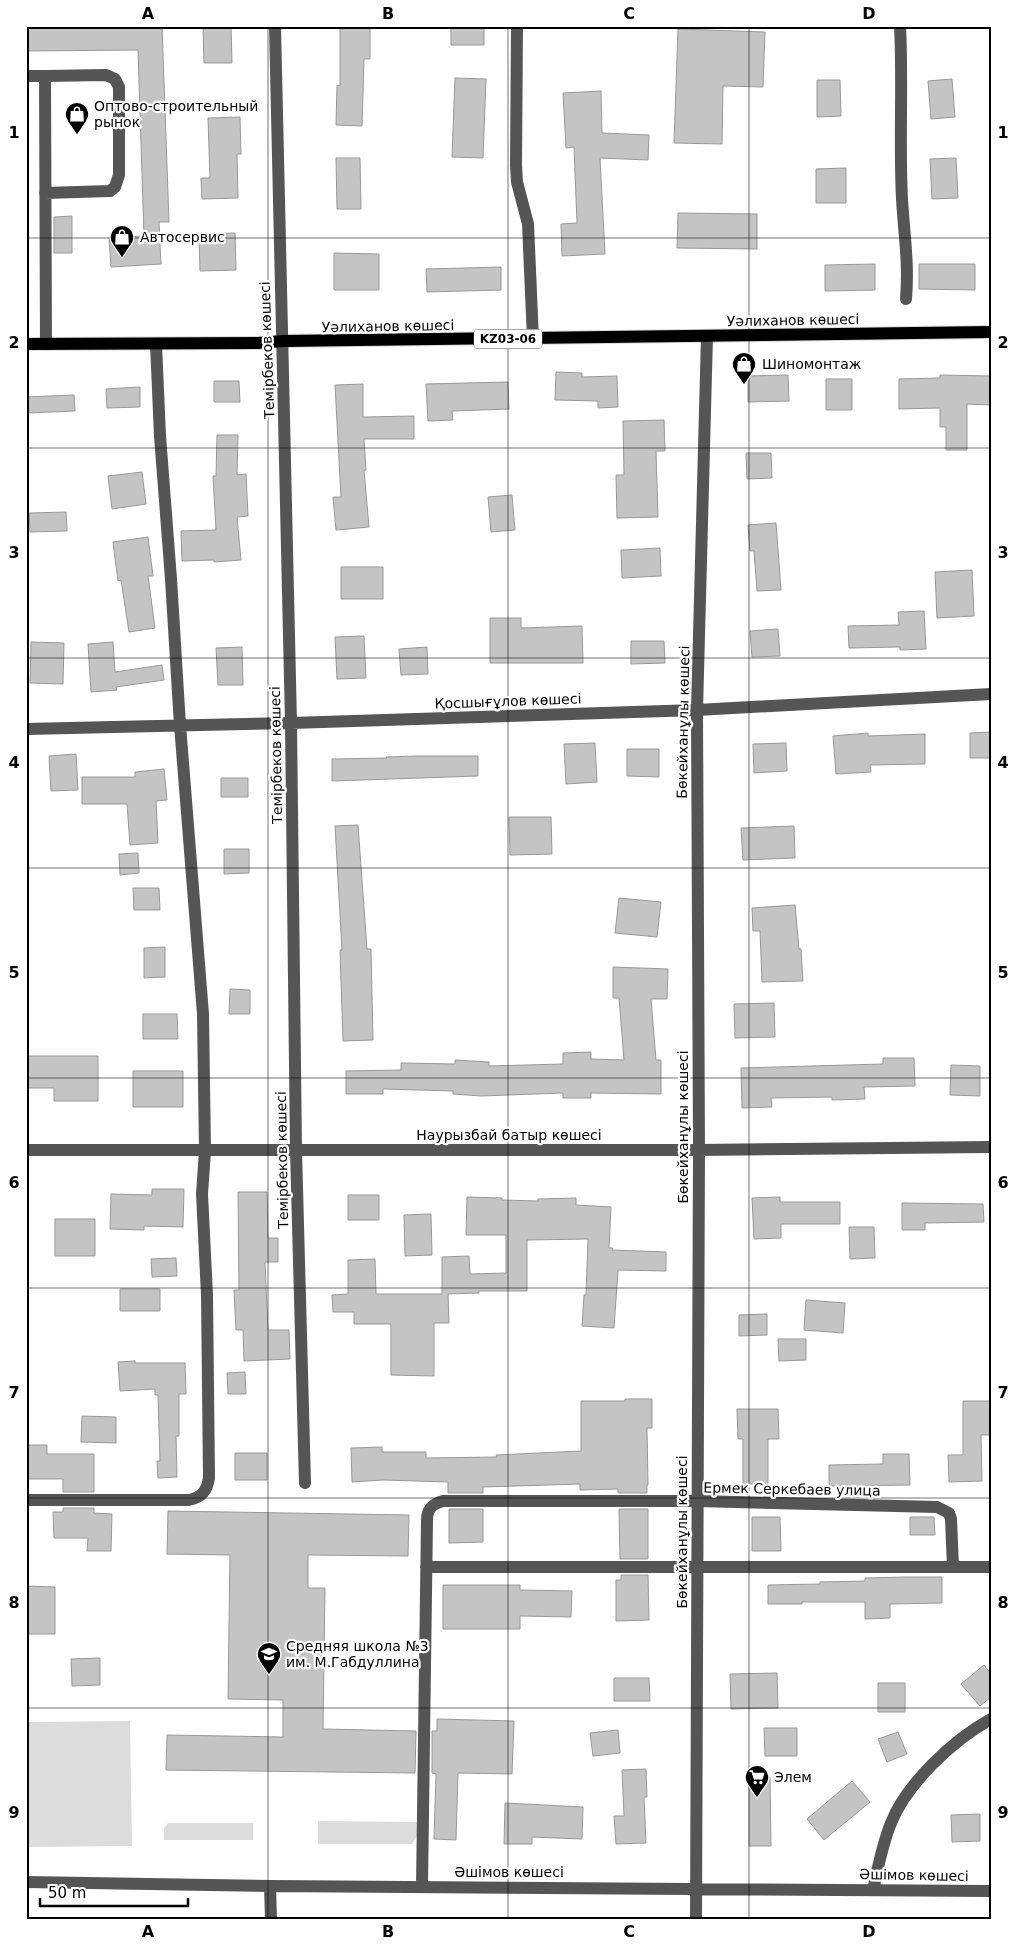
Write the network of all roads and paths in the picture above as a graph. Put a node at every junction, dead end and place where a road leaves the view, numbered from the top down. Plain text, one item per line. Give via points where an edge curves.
1 (275, 26) edge
2 (517, 26) edge
3 (900, 26) edge
4 (26, 76) edge
5 (45, 76) junction
6 (45, 193) junction
7 (906, 299) dead end
8 (991, 332) edge
9 (707, 336) junction
10 (533, 339) junction
11 (283, 341) junction
12 (26, 344) edge
13 (46, 344) junction
14 (156, 344) junction
15 (991, 694) edge
16 (697, 710) junction
17 (291, 723) junction
18 (180, 726) junction
19 (26, 729) edge
20 (991, 1147) edge
21 (26, 1150) edge
22 (205, 1150) junction
23 (296, 1150) junction
24 (699, 1150) junction
25 (305, 1483) dead end
26 (26, 1500) edge
27 (697, 1501) junction
28 (697, 1566) junction
29 (426, 1567) junction
30 (953, 1567) junction
31 (991, 1567) edge
32 (991, 1720) edge
33 (26, 1882) edge
34 (270, 1886) junction
35 (422, 1887) junction
36 (696, 1888) junction
37 (873, 1890) junction
38 (991, 1891) edge
39 (270, 1919) edge
40 (696, 1919) edge

1 - 11 street, Темірбеков көшесі
2 - 10 street via 516,165 528,224
3 - 7 street via 902,198 908,269
4 - 5 street
5 - 6 street
5 - 6 street via 106,75 115,78 119,87 120,175 116,187 110,190
6 - 13 street
8 - 9 main road, Уәлиханов көшесі / KZ03-06
9 - 10 main road, Уәлиханов көшесі / KZ03-06
9 - 16 street, Бөкейханұлы көшесі
10 - 11 main road, Уәлиханов көшесі / KZ03-06
11 - 14 main road, Уәлиханов көшесі / KZ03-06
11 - 17 street, Темірбеков көшесі
12 - 13 main road, Уәлиханов көшесі / KZ03-06
13 - 14 main road, Уәлиханов көшесі / KZ03-06
14 - 18 street
15 - 16 street, Қосшығұлов көшесі
16 - 17 street, Қосшығұлов көшесі
16 - 24 street, Бөкейханұлы көшесі
17 - 18 street, Қосшығұлов көшесі
17 - 23 street, Темірбеков көшесі
18 - 19 street, Қосшығұлов көшесі
18 - 22 street via 203,1014
20 - 24 street, Наурызбай батыр көшесі
21 - 22 street, Наурызбай батыр көшесі
22 - 23 street, Наурызбай батыр көшесі
22 - 26 street via 202,1194 207,1294 208,1487 203,1494 189,1500
23 - 24 street, Наурызбай батыр көшесі
23 - 25 street, Темірбеков көшесі
24 - 27 street, Бөкейханұлы көшесі
27 - 28 street, Бөкейханұлы көшесі
27 - 29 street, Ермек Серкебаев улица via 443,1501 430,1508 426,1520
27 - 30 street, Ермек Серкебаев улица via 937,1507 949,1513 951,1519
28 - 29 street
28 - 30 street
28 - 36 street, Бөкейханұлы көшесі
29 - 35 street
30 - 31 street
32 - 37 street via 947,1751 915,1784 891,1821
33 - 34 street, Әшімов көшесі
34 - 35 street, Әшімов көшесі
34 - 39 street
35 - 36 street, Әшімов көшесі
36 - 37 street, Әшімов көшесі
36 - 40 street, Бөкейханұлы көшесі
37 - 38 street, Әшімов көшесі

